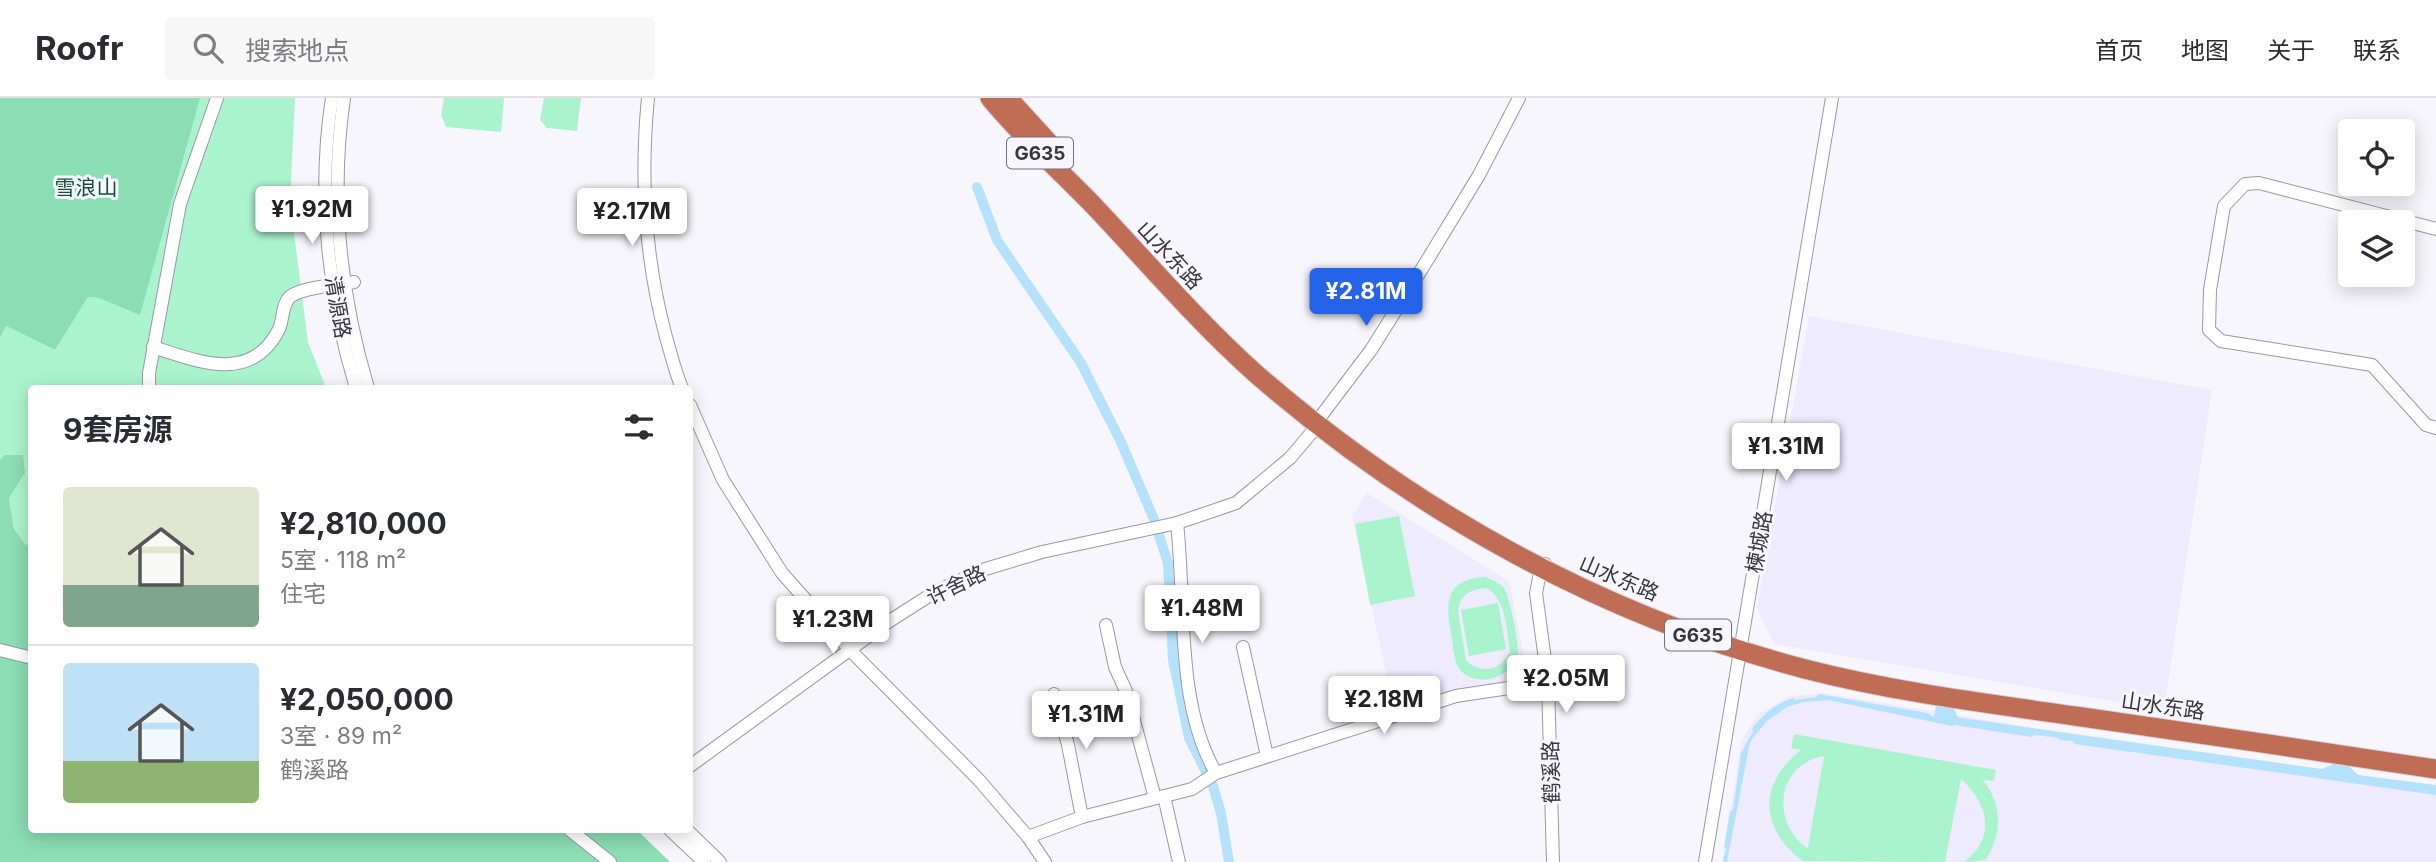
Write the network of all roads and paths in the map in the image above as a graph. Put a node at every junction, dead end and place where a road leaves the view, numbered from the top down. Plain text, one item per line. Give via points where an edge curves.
1 (216, 98) edge
2 (332, 98) edge
3 (344, 98) edge
4 (648, 98) edge
5 (990, 98) edge
6 (1008, 98) edge
7 (1519, 98) edge
8 (1832, 98) edge
9 (2436, 229) edge
10 (344, 284) junction
11 (153, 347) junction
12 (149, 385) edge
13 (355, 385) edge
14 (367, 385) edge
15 (681, 385) edge
16 (693, 412) edge
17 (1320, 421) junction
18 (2436, 428) edge
19 (1175, 524) junction
20 (1544, 564) junction
21 (1105, 625) dead end
22 (1741, 645) junction
23 (1243, 647) dead end
24 (0, 650) edge
25 (851, 651) junction
26 (28, 657) edge
27 (1548, 682) junction
28 (1054, 694) dead end
29 (1267, 756) junction
30 (2436, 759) edge
31 (693, 764) edge
32 (2436, 769) edge
33 (1215, 773) junction
34 (1160, 797) junction
35 (1082, 817) junction
36 (574, 833) edge
37 (673, 833) edge
38 (690, 833) edge
39 (1028, 837) junction
40 (610, 862) edge
41 (704, 862) edge
42 (720, 862) edge
43 (1045, 862) edge
44 (1179, 862) edge
45 (1553, 862) edge
46 (1705, 862) edge

1 - 11 street via 180,204
2 - 10 street, 清源路 via 325,199
3 - 10 street, 清源路 via 336,174
4 - 15 street via 643,148 646,220 656,298
5 - 17 highway, 山水东路 / G635 via 1209,330
6 - 17 highway, 山水东路 / G635 via 1223,330
7 - 17 street, 许舍路 via 1429,259
8 - 22 street, 楝城路
9 - 18 street via 2259,183 2245,184 2224,206 2210,290 2209,330 2221,341 2372,365 2426,425
10 - 11 street via 290,297 269,344 238,364 200,362
10 - 13 street, 清源路 via 346,353
10 - 14 street, 清源路
11 - 12 street
16 - 25 street via 723,480 782,573
17 - 19 street, 许舍路 via 1290,458 1236,503
17 - 20 highway, 山水东路 / G635
19 - 25 street, 许舍路 via 1042,552 982,570 935,592
19 - 33 street via 1191,701
20 - 22 highway, 山水东路 / G635
20 - 27 street, 鹤溪路 via 1536,593
21 - 34 street
22 - 30 highway, 山水东路 / G635 via 1905,681
22 - 32 highway, 山水东路 / G635 via 1801,668 1888,688
22 - 46 street, 楝城路
23 - 29 street
24 - 26 street
25 - 31 street, 许舍路
25 - 39 street via 979,780
27 - 29 street via 1456,696
27 - 45 street, 鹤溪路
28 - 35 street
29 - 33 street
33 - 34 street via 1193,789
34 - 35 street
34 - 44 street
35 - 39 street
36 - 40 street
37 - 41 street
38 - 42 street
39 - 43 street

